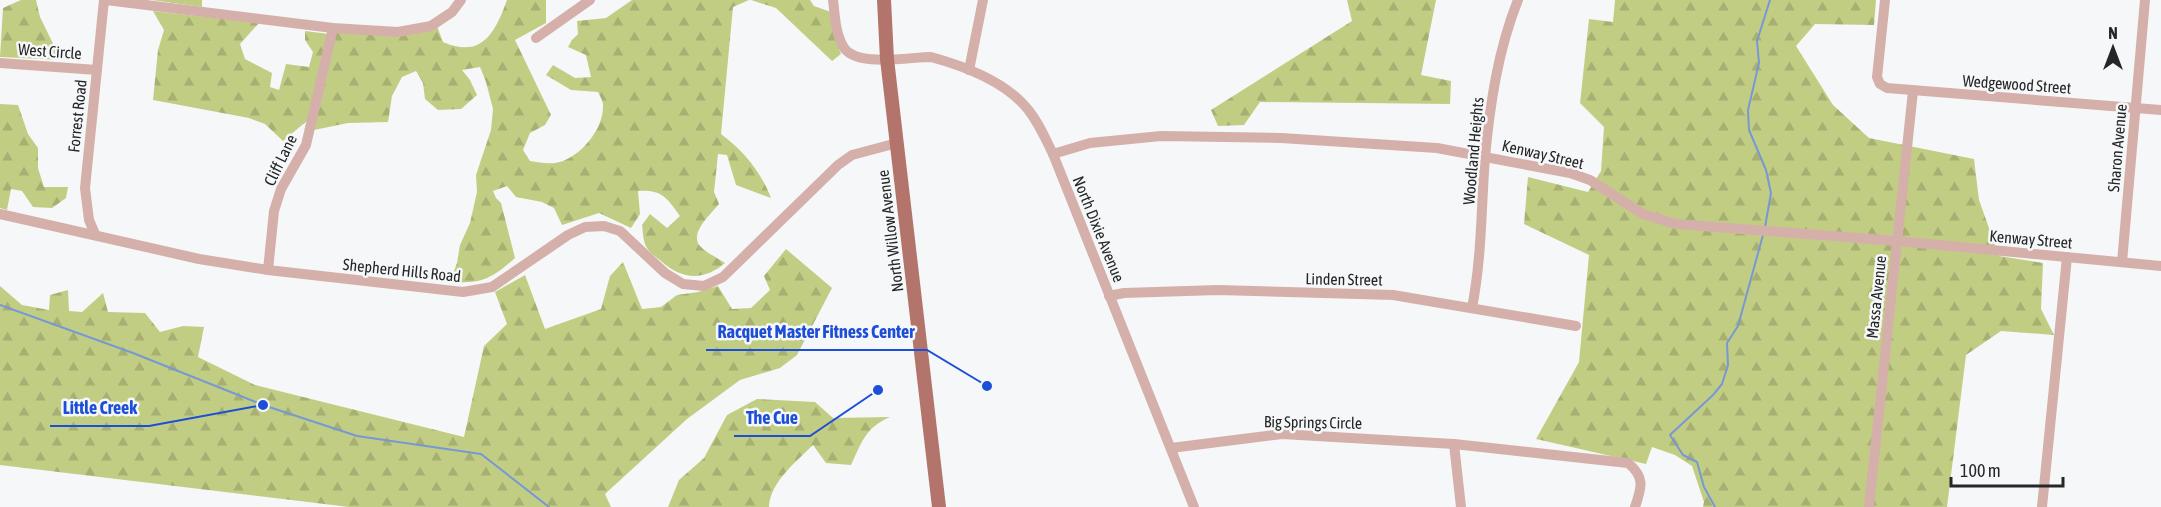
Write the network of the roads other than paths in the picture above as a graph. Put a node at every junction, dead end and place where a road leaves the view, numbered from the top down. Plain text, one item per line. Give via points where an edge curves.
1 (105, 0) edge
2 (461, 0) edge
3 (590, 0) edge
4 (833, 0) edge
5 (884, 0) edge
6 (983, 0) edge
7 (1518, 0) edge
8 (1885, 0) edge
9 (2145, 0) edge
10 (333, 28) junction
11 (536, 38) dead end
12 (887, 59) junction
13 (0, 63) edge
14 (97, 70) junction
15 (969, 70) junction
16 (1913, 91) junction
17 (2136, 108) junction
18 (2161, 110) edge
19 (897, 143) junction
20 (1053, 154) junction
21 (1485, 156) junction
22 (0, 214) edge
23 (95, 234) junction
24 (1898, 241) junction
25 (2067, 257) junction
26 (2122, 262) junction
27 (2161, 266) edge
28 (268, 270) junction
29 (1109, 296) junction
30 (1472, 308) junction
31 (1576, 326) dead end
32 (1454, 444) junction
33 (1172, 448) junction
34 (939, 507) edge
35 (1194, 507) edge
36 (1461, 507) edge
37 (1635, 507) edge
38 (1869, 507) edge
39 (2042, 507) edge

1 - 10 street
1 - 14 street, Forrest Road
2 - 10 street via 452,12 431,26 398,33
3 - 11 street
4 - 12 street, North Dixie Avenue via 837,30 848,53
5 - 12 main road, North Willow Avenue
6 - 15 street
7 - 21 street, Woodland Heights via 1496,75
8 - 16 street, Wedgewood Street via 1877,77 1887,88
9 - 17 street, Sharon Avenue
10 - 28 street, Cliff Lane via 306,145 274,211
12 - 15 street, North Dixie Avenue via 931,57
12 - 19 main road, North Willow Avenue
13 - 14 street, West Circle
14 - 23 street, Forrest Road via 85,188
15 - 20 street, North Dixie Avenue via 1015,95
16 - 17 street, Wedgewood Street
16 - 24 street, Massa Avenue
17 - 18 street, Wedgewood Street
17 - 26 street, Sharon Avenue
19 - 28 street, Shepherd Hills Road via 852,155 838,165 723,277 704,286 683,284 665,273 620,231 604,226 585,227 568,235 492,287 463,292
19 - 34 main road, North Willow Avenue
20 - 21 street, Kenway Street via 1090,142 1161,136 1395,144
20 - 29 street, North Dixie Avenue
21 - 24 street, Kenway Street via 1590,180 1643,214 1676,224
21 - 30 street, Woodland Heights via 1479,272
22 - 23 street, Shepherd Hills Road
23 - 28 street, Shepherd Hills Road via 199,259
24 - 25 street, Kenway Street
24 - 38 street, Massa Avenue
25 - 26 street, Kenway Street
25 - 39 street
26 - 27 street, Kenway Street
29 - 30 street, Linden Street via 1209,291 1393,295
29 - 33 street, North Dixie Avenue
30 - 31 street, Linden Street
32 - 33 street, Big Springs Circle via 1282,434
32 - 36 street
32 - 37 street, Big Springs Circle via 1628,463 1641,476
33 - 35 street, North Dixie Avenue

